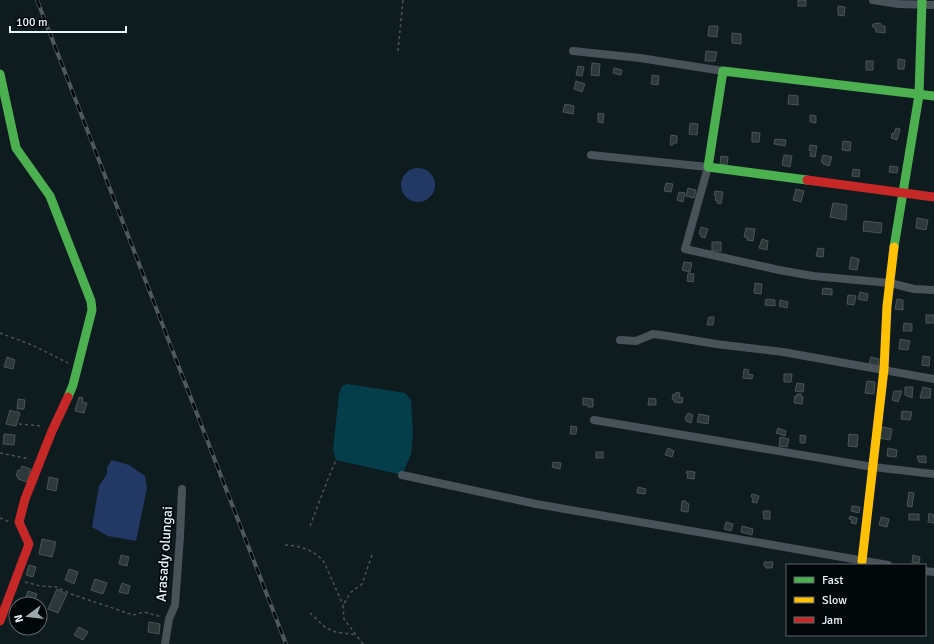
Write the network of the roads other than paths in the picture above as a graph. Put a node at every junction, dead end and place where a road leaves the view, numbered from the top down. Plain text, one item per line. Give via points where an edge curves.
1 (873, 0) edge
2 (922, 2) edge
3 (934, 5) edge
4 (573, 51) dead end
5 (723, 71) junction
6 (0, 74) edge
7 (919, 95) junction
8 (934, 96) edge
9 (591, 155) dead end
10 (708, 167) junction
11 (902, 192) junction
12 (934, 197) edge
13 (890, 283) junction
14 (934, 290) edge
15 (620, 340) dead end
16 (884, 369) junction
17 (934, 379) edge
18 (594, 420) dead end
19 (874, 467) junction
20 (934, 474) edge
21 (402, 475) dead end
22 (182, 489) dead end
23 (862, 561) junction
24 (882, 564) edge
25 (2, 610) edge
26 (0, 621) edge
27 (164, 644) edge

1 - 2 street via 898,4
2 - 3 street
2 - 7 street
4 - 5 street
5 - 7 street
5 - 10 street
6 - 25 street via 16,148 50,196 91,301 92,310 74,383 25,499 19,522 29,544
7 - 8 street
7 - 11 street
9 - 10 street
10 - 11 street
10 - 13 street via 685,249 813,276
11 - 12 street
11 - 13 street
13 - 14 street
13 - 16 street
15 - 16 street via 636,341 653,334
16 - 17 street
16 - 19 street
18 - 19 street
19 - 20 street
19 - 23 street
21 - 23 street via 536,504
22 - 27 street, Arasady olungai via 175,606 169,619
23 - 24 street
25 - 26 street

